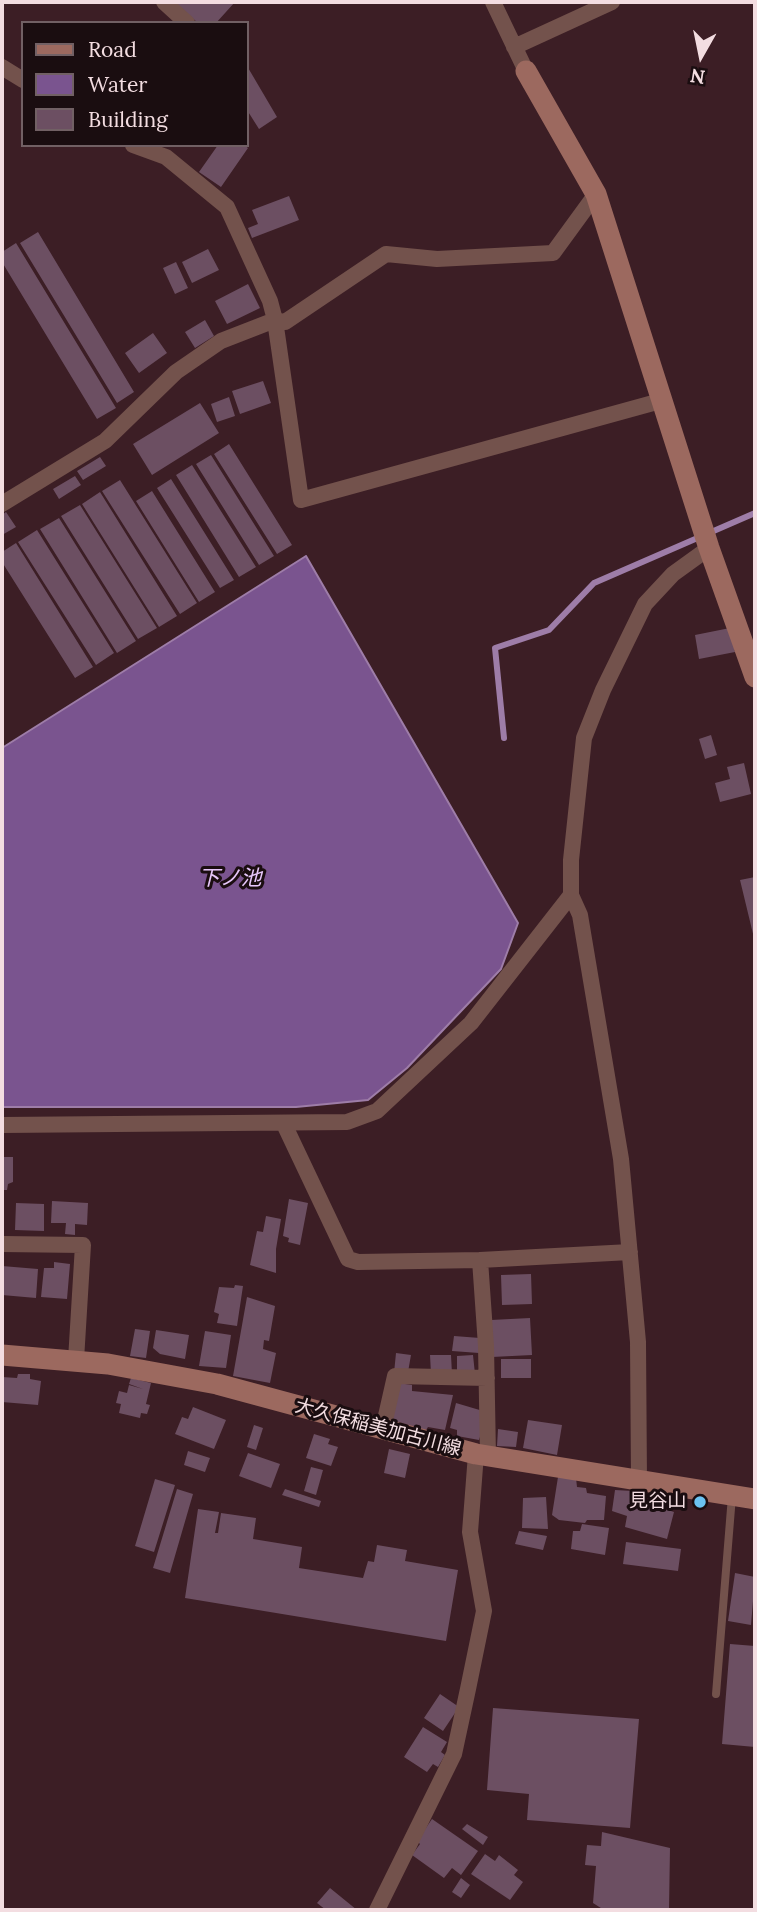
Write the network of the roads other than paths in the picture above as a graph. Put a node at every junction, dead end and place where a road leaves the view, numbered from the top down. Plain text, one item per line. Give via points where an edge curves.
1 (164, 2) edge
2 (493, 2) edge
3 (612, 2) edge
4 (185, 21) edge
5 (514, 47) junction
6 (2, 67) edge
7 (526, 71) joint
8 (21, 79) edge
9 (153, 148) edge
10 (596, 194) junction
11 (275, 320) junction
12 (664, 400) junction
13 (2, 504) edge
14 (709, 548) junction
15 (755, 677) edge
16 (571, 895) junction
17 (284, 1124) junction
18 (2, 1125) edge
19 (2, 1244) edge
20 (630, 1252) junction
21 (480, 1260) junction
22 (2, 1355) edge
23 (76, 1360) junction
24 (488, 1378) junction
25 (383, 1429) junction
26 (482, 1455) junction
27 (639, 1481) junction
28 (732, 1496) junction
29 (755, 1499) edge
30 (716, 1694) dead end
31 (377, 1910) edge

1 - 4 street
2 - 5 street
3 - 5 street
5 - 7 street
6 - 8 street
7 - 10 main road
9 - 11 street via 227,207
10 - 11 street via 554,253 437,259 386,254 285,322
10 - 12 main road
11 - 12 street via 301,500
11 - 13 street via 221,341 187,364 106,441
12 - 14 main road
14 - 15 main road
14 - 16 street via 673,574 645,604 603,690 584,738
16 - 17 street via 471,1023 377,1111 347,1122
16 - 20 street via 580,915 621,1159
17 - 18 street
17 - 21 street via 348,1259
19 - 23 street via 83,1245
20 - 21 street
20 - 27 street via 638,1342
21 - 24 street
22 - 23 main road, 大久保稲美加古川線
23 - 25 main road, 大久保稲美加古川線 via 217,1384
24 - 25 street via 395,1376
24 - 26 street
25 - 26 main road, 大久保稲美加古川線
26 - 27 main road, 大久保稲美加古川線
26 - 31 street via 470,1532 484,1611 454,1754
27 - 28 main road, 大久保稲美加古川線
28 - 29 main road, 大久保稲美加古川線
28 - 30 lane

